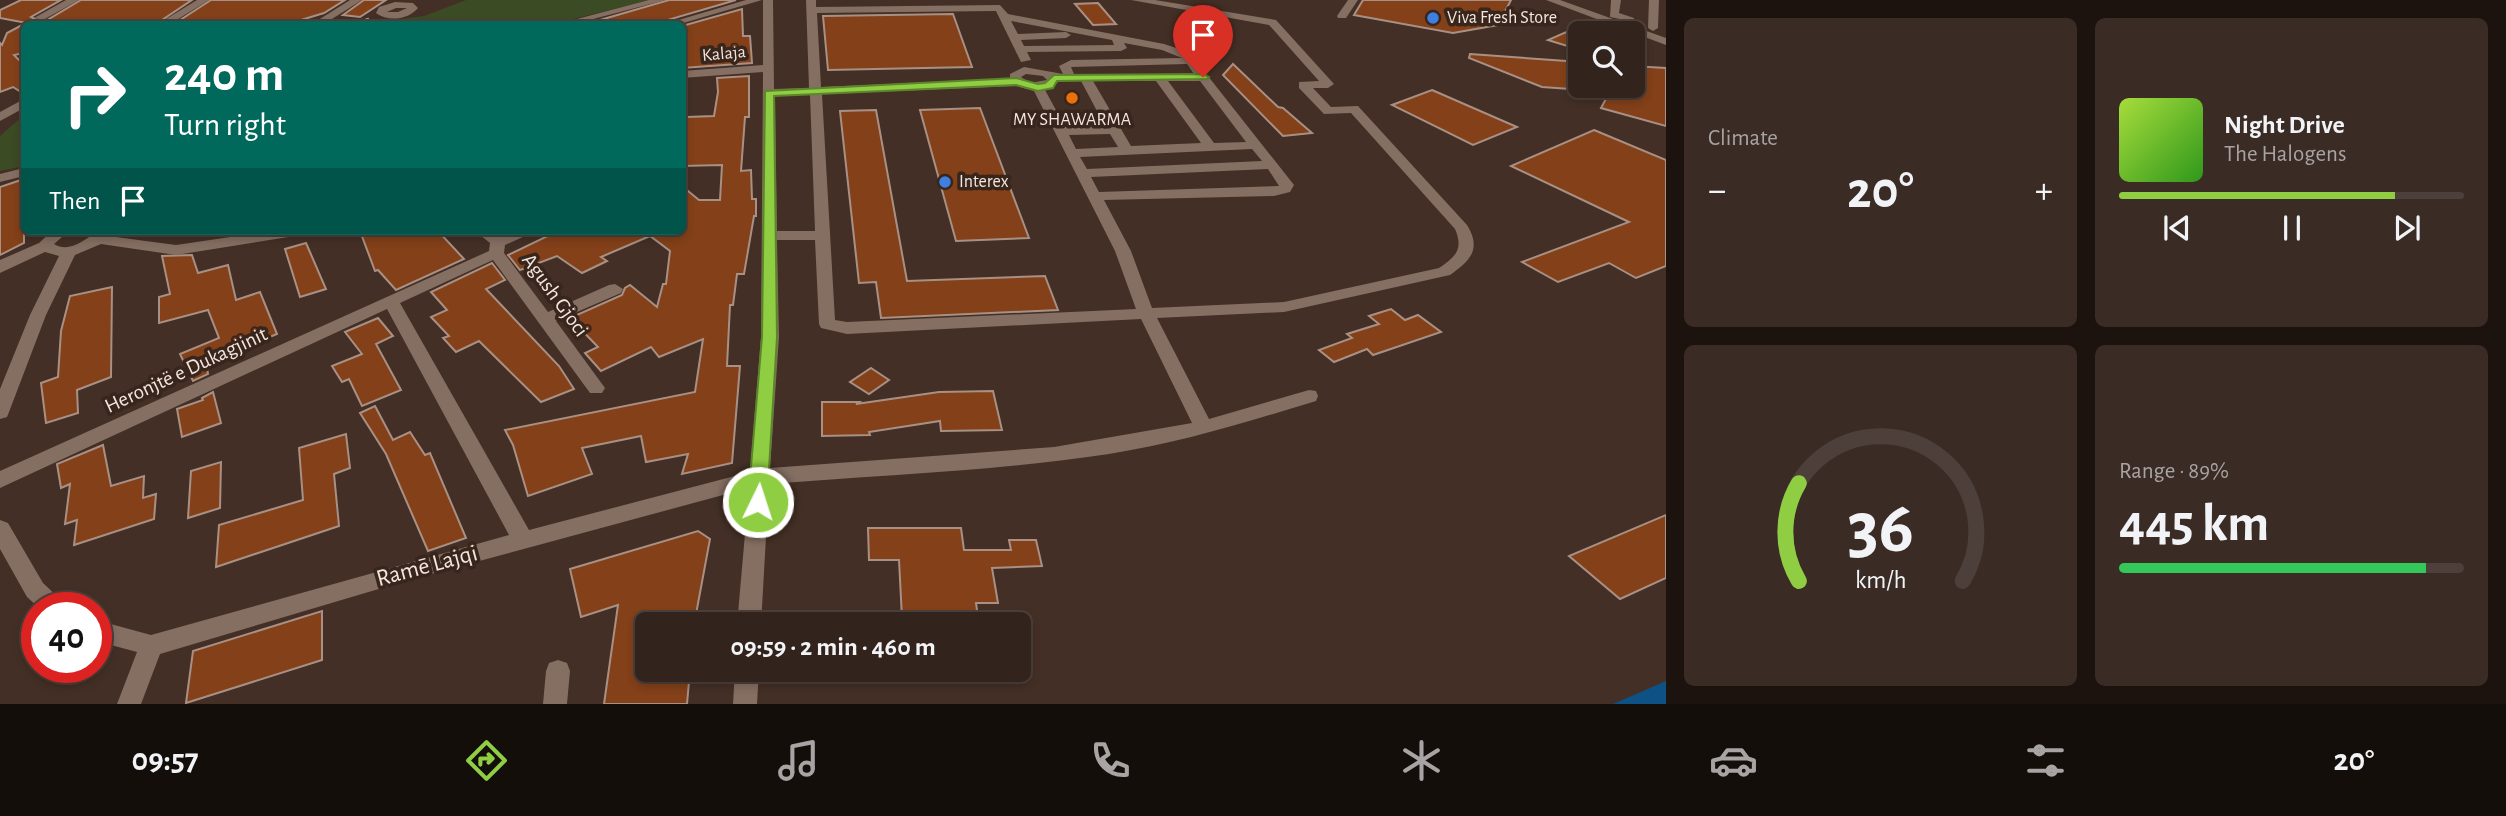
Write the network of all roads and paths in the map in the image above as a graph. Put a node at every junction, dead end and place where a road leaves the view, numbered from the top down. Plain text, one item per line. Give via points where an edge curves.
1 (74, 0) edge
2 (204, 0) edge
3 (357, 0) edge
4 (661, 0) edge
5 (757, 0) edge
6 (768, 0) edge
7 (1136, 0) edge
8 (1353, 0) edge
9 (1551, 0) edge
10 (1616, 0) edge
11 (1654, 0) edge
12 (408, 2) edge
13 (811, 5) edge
14 (1001, 8) edge
15 (387, 15) joint
16 (1342, 16) dead end
17 (39, 18) dead end
18 (168, 21) edge
19 (322, 21) edge
20 (353, 21) edge
21 (585, 21) edge
22 (681, 21) edge
23 (1064, 27) junction
24 (1653, 28) junction
25 (1666, 32) edge
26 (1014, 37) junction
27 (1117, 38) junction
28 (1666, 42) edge
29 (1020, 50) junction
30 (1191, 61) junction
31 (1030, 70) junction
32 (686, 75) edge
33 (1159, 77) junction
34 (1203, 77) junction
35 (1054, 78) junction
36 (1070, 78) junction
37 (1085, 78) junction
38 (1015, 79) junction
39 (769, 81) junction
40 (815, 87) junction
41 (1038, 88) junction
42 (21, 105) edge
43 (1106, 114) junction
44 (1051, 116) junction
45 (0, 117) edge
46 (1114, 130) junction
47 (1059, 131) junction
48 (1257, 145) junction
49 (1210, 147) junction
50 (1126, 150) junction
51 (1071, 153) junction
52 (1272, 166) junction
53 (21, 173) edge
54 (1082, 173) junction
55 (0, 178) edge
56 (1093, 196) junction
57 (55, 235) edge
58 (101, 235) edge
59 (275, 235) edge
60 (486, 235) edge
61 (521, 235) edge
62 (824, 235) junction
63 (771, 236) junction
64 (47, 246) junction
65 (497, 248) junction
66 (69, 251) junction
67 (0, 268) edge
68 (615, 289) dead end
69 (391, 301) junction
70 (1146, 313) junction
71 (544, 320) junction
72 (596, 388) dead end
73 (1309, 396) dead end
74 (0, 412) edge
75 (1204, 428) junction
76 (760, 477) junction
77 (0, 480) edge
78 (0, 530) edge
79 (523, 540) junction
80 (37, 592) edge
81 (751, 612) edge
82 (112, 635) edge
83 (150, 646) junction
84 (558, 671) dead end
85 (746, 682) edge
86 (129, 704) edge
87 (555, 704) edge
88 (745, 704) edge

1 - 17 street
2 - 18 street
3 - 19 street
4 - 21 street
5 - 22 street, Kalaja
6 - 39 street
7 - 70 street via 1272,22 1328,84 1303,85 1328,111 1354,109 1462,228 1468,241 1462,260 1444,272 1424,277 1284,307
8 - 16 street
9 - 28 street
10 - 24 street via 1614,15
11 - 24 street
12 - 15 street via 412,9 402,15
13 - 14 street
13 - 40 street
14 - 23 street
14 - 26 street
15 - 20 path
23 - 26 street via 1066,36
23 - 27 street
24 - 25 street
26 - 29 street
27 - 29 street via 1121,48
27 - 30 street via 1178,50
29 - 31 street
30 - 34 street
30 - 36 street via 1071,63 1065,66
31 - 35 street
31 - 38 street via 1019,72
32 - 39 street, Kalaja
33 - 34 street
33 - 37 street
33 - 49 street
34 - 48 street
35 - 36 street
35 - 41 street via 1049,86
36 - 37 street
37 - 43 street
38 - 40 street, Kalaja
38 - 41 street
39 - 40 street, Kalaja
39 - 63 street
40 - 62 street
41 - 44 street
42 - 45 street
43 - 44 street
43 - 46 street
44 - 47 street
46 - 47 street
46 - 50 street
47 - 51 street
48 - 49 street
48 - 52 street
49 - 50 street
50 - 51 street
51 - 54 street
52 - 54 street
52 - 56 street via 1287,185 1285,189
53 - 55 street
54 - 56 street
56 - 70 street via 1123,251
57 - 64 street
58 - 59 street via 176,250
58 - 66 street
60 - 65 street, Agush Gjoci
61 - 65 street, Heronjtë e Dukagjinit
62 - 63 street
62 - 70 street via 827,324 847,328
63 - 76 street via 770,337
64 - 66 street
64 - 67 street
65 - 69 street, Heronjtë e Dukagjinit
65 - 71 street, Agush Gjoci
66 - 74 street
68 - 71 street
69 - 77 street, Heronjtë e Dukagjinit
69 - 79 street
70 - 75 street
71 - 72 street, Agush Gjoci
73 - 75 street, Ramē Lajqi
75 - 76 street, Ramē Lajqi via 1054,454
76 - 79 street, Ramē Lajqi
76 - 81 street
78 - 80 street
79 - 83 street, Ramē Lajqi
82 - 83 street
83 - 86 street
84 - 87 street
85 - 88 street

